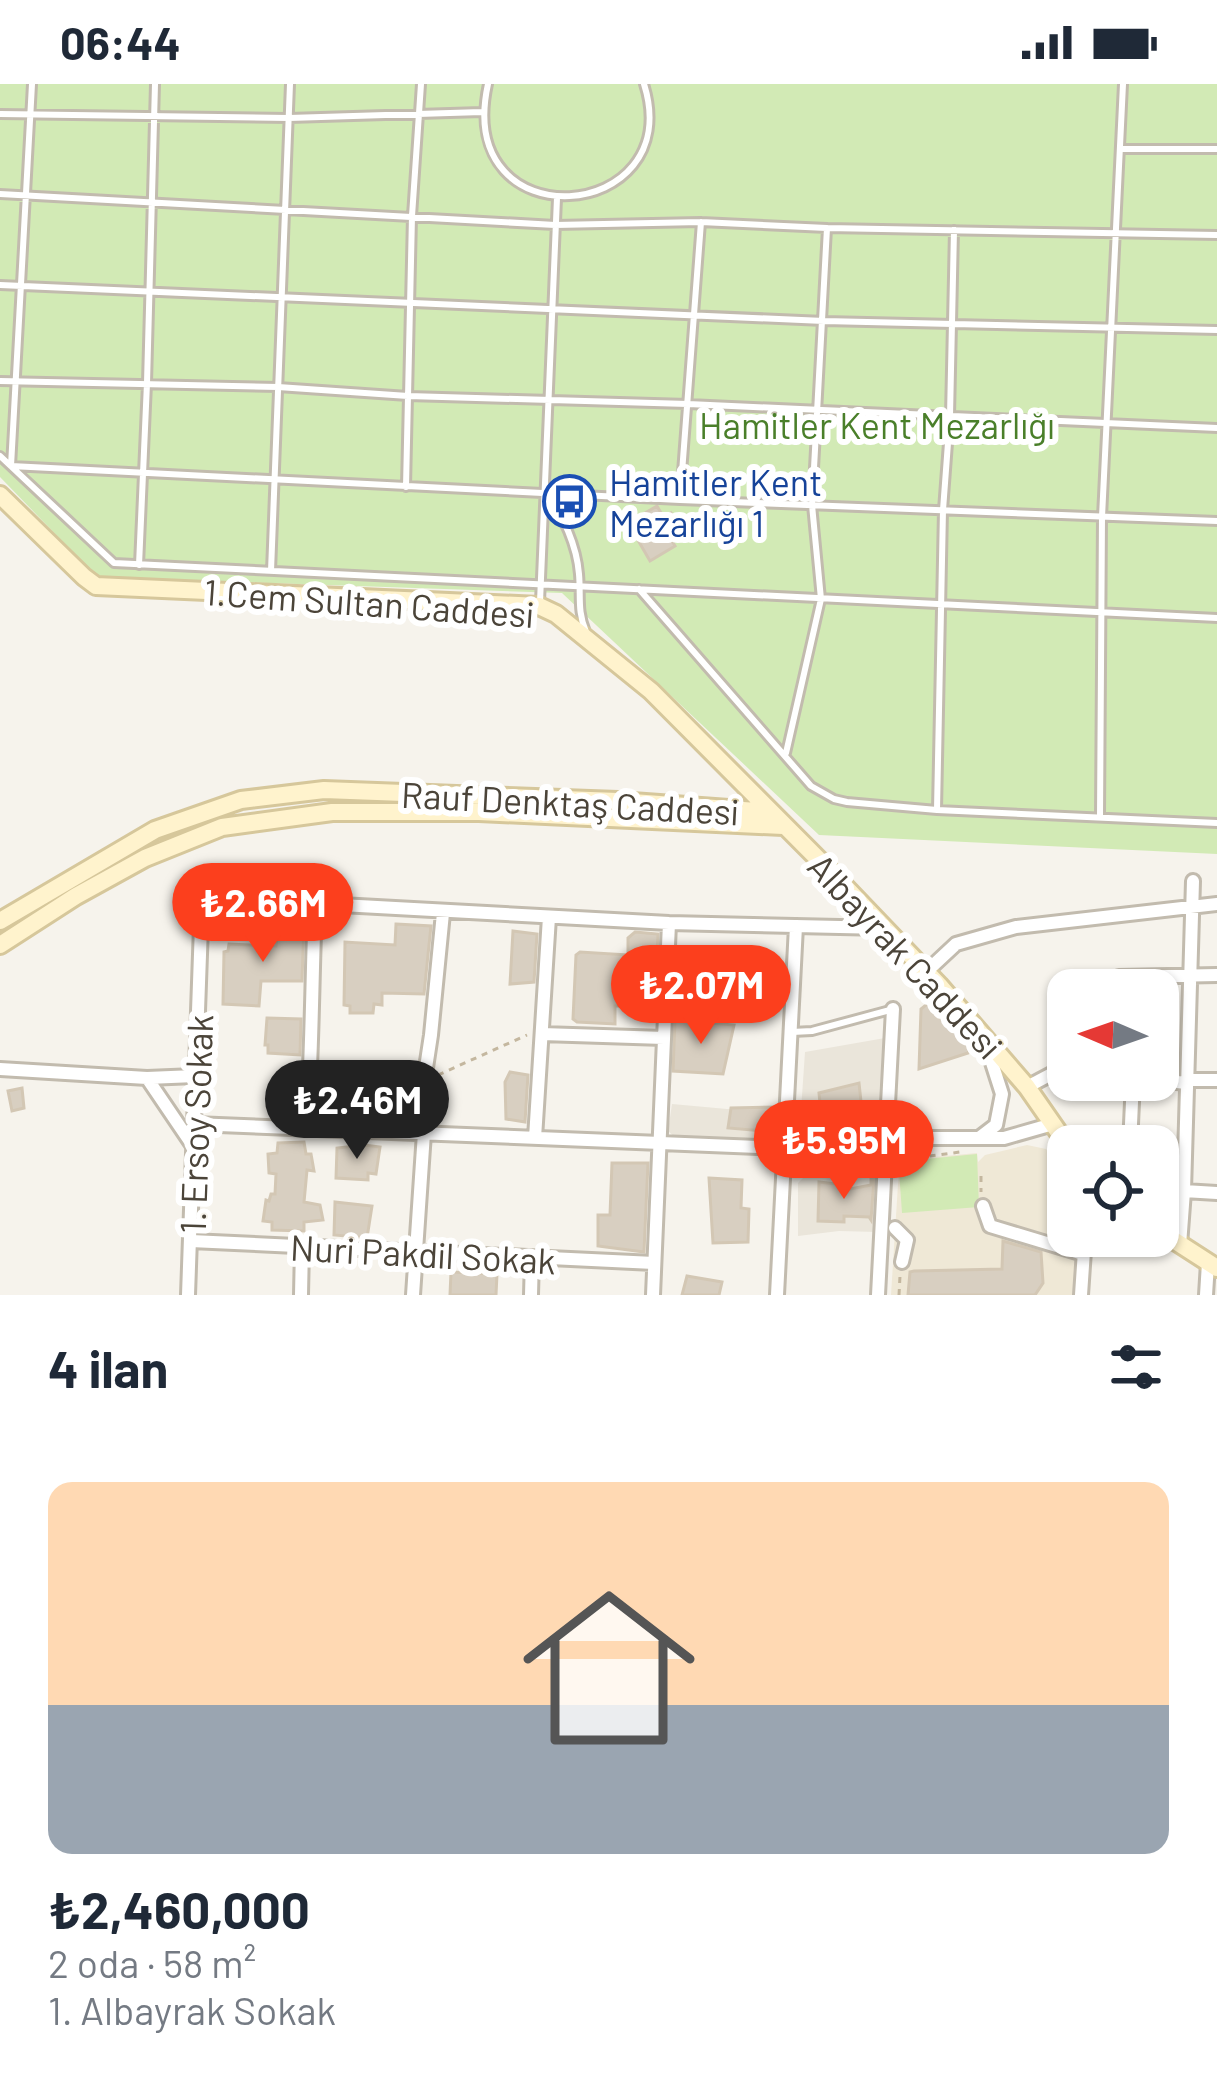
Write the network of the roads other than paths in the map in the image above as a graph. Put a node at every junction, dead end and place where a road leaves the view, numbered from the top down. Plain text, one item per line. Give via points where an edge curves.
1 (32, 84) edge
2 (154, 84) edge
3 (290, 84) edge
4 (422, 84) edge
5 (488, 84) edge
6 (644, 84) edge
7 (1124, 84) edge
8 (482, 112) junction
9 (420, 113) junction
10 (0, 114) edge
11 (31, 114) junction
12 (154, 116) junction
13 (289, 118) junction
14 (1120, 148) junction
15 (1217, 149) edge
16 (0, 194) edge
17 (26, 196) junction
18 (557, 198) junction
19 (152, 202) junction
20 (285, 209) junction
21 (412, 216) junction
22 (701, 222) junction
23 (555, 224) junction
24 (827, 228) junction
25 (954, 230) junction
26 (1116, 233) junction
27 (1217, 235) edge
28 (0, 285) edge
29 (21, 286) junction
30 (149, 292) junction
31 (282, 298) junction
32 (410, 304) junction
33 (552, 310) junction
34 (696, 315) junction
35 (824, 321) junction
36 (953, 324) junction
37 (1112, 328) junction
38 (1217, 330) edge
39 (0, 381) edge
40 (15, 382) junction
41 (148, 383) junction
42 (278, 387) junction
43 (408, 396) junction
44 (546, 402) junction
45 (688, 404) junction
46 (818, 410) junction
47 (950, 416) junction
48 (1107, 424) junction
49 (1217, 428) edge
50 (0, 456) edge
51 (11, 466) junction
52 (143, 473) junction
53 (274, 480) junction
54 (406, 487) junction
55 (544, 493) junction
56 (0, 495) edge
57 (680, 500) junction
58 (812, 505) junction
59 (943, 510) junction
60 (1102, 517) junction
61 (1217, 521) edge
62 (139, 565) junction
63 (271, 571) junction
64 (540, 583) junction
65 (579, 586) junction
66 (639, 589) junction
67 (821, 599) junction
68 (941, 604) junction
69 (539, 607) junction
70 (1103, 612) junction
71 (1217, 618) edge
72 (589, 641) junction
73 (786, 755) junction
74 (937, 810) junction
75 (1100, 816) junction
76 (776, 819) junction
77 (1217, 823) edge
78 (1193, 881) dead end
79 (315, 904) junction
80 (1217, 904) edge
81 (1192, 906) junction
82 (443, 913) junction
83 (549, 917) junction
84 (0, 921) edge
85 (669, 923) junction
86 (796, 926) junction
87 (884, 928) junction
88 (0, 945) edge
89 (926, 972) junction
90 (1217, 975) edge
91 (1179, 976) edge
92 (1191, 976) junction
93 (893, 1009) joint
94 (791, 1032) junction
95 (542, 1034) junction
96 (984, 1037) junction
97 (664, 1038) junction
98 (0, 1070) edge
99 (195, 1076) junction
100 (1047, 1077) edge
101 (147, 1078) junction
102 (1217, 1080) edge
103 (1179, 1081) edge
104 (1187, 1082) junction
105 (1028, 1087) junction
106 (194, 1124) junction
107 (1053, 1124) joint
108 (307, 1129) junction
109 (424, 1132) junction
110 (535, 1138) junction
111 (888, 1138) junction
112 (980, 1138) junction
113 (659, 1143) junction
114 (193, 1146) junction
115 (785, 1148) junction
116 (1184, 1191) junction
117 (1217, 1193) edge
118 (983, 1206) road end
119 (895, 1228) dead end
120 (191, 1241) junction
121 (1047, 1243) edge
122 (1180, 1245) joint
123 (302, 1247) junction
124 (415, 1253) junction
125 (1084, 1257) edge
126 (532, 1258) junction
127 (902, 1262) road end
128 (655, 1263) junction
129 (1212, 1266) edge
130 (188, 1295) edge
131 (301, 1295) edge
132 (413, 1295) edge
133 (531, 1295) edge
134 (653, 1295) edge
135 (777, 1295) edge
136 (878, 1295) edge
137 (1081, 1295) edge
138 (1206, 1295) edge

1 - 11 lane
2 - 12 lane
3 - 13 lane
4 - 9 lane
5 - 8 lane
6 - 18 lane via 649,126 627,172 606,188
7 - 14 lane
8 - 9 lane
8 - 18 lane via 495,160 533,191
9 - 13 lane
9 - 21 lane
10 - 11 lane
11 - 12 lane
11 - 17 lane
12 - 13 lane
12 - 19 lane
13 - 20 lane
14 - 15 lane
14 - 26 lane
16 - 17 lane
17 - 19 lane
17 - 29 lane
18 - 23 lane
19 - 20 lane
19 - 30 lane
20 - 21 lane
20 - 31 lane
21 - 23 lane
21 - 32 lane
22 - 23 lane
22 - 24 lane
22 - 34 lane
23 - 33 lane
24 - 25 lane
24 - 35 lane
25 - 26 lane
25 - 36 lane
26 - 27 lane
26 - 37 lane
28 - 29 lane
29 - 30 lane
29 - 40 lane
30 - 31 lane
30 - 41 lane
31 - 32 lane
31 - 42 lane
32 - 33 lane
32 - 43 lane
33 - 34 lane
33 - 44 lane
34 - 35 lane
34 - 45 lane
35 - 36 lane
35 - 46 lane
36 - 37 lane
36 - 47 lane
37 - 38 lane
37 - 48 lane
39 - 40 lane
40 - 41 lane
40 - 51 lane
41 - 42 lane
41 - 52 lane
42 - 43 lane
42 - 53 lane
43 - 44 lane
43 - 54 lane
44 - 45 lane
44 - 55 lane
45 - 46 lane
45 - 57 lane
46 - 47 lane
46 - 58 lane
47 - 48 lane
47 - 59 lane
48 - 49 lane
48 - 60 lane
50 - 51 lane
51 - 52 lane
51 - 62 lane via 114,563
52 - 53 lane
52 - 62 lane
53 - 54 lane
53 - 63 lane
54 - 55 lane
55 - 57 lane
55 - 64 lane
55 - 65 lane via 560,511
56 - 69 street, 1.Cem Sultan Caddesi via 97,586
57 - 58 lane
58 - 59 lane
58 - 67 lane
59 - 60 lane
59 - 68 lane
60 - 61 lane
60 - 70 lane
62 - 63 lane
63 - 64 lane
64 - 65 lane
64 - 69 lane
65 - 66 lane
65 - 72 lane
66 - 67 lane
66 - 73 lane
67 - 68 lane
67 - 73 lane
68 - 70 lane
68 - 74 lane
69 - 72 street, 1.Cem Sultan Caddesi
70 - 71 lane
70 - 75 lane
72 - 76 street, 1.Cem Sultan Caddesi
73 - 74 lane via 834,799
74 - 75 lane
75 - 77 lane
76 - 84 street, Rauf Denktaş Caddesi via 618,801 324,790 241,800 155,830
76 - 87 street, Albayrak Caddesi
76 - 88 street, Rauf Denktaş Caddesi via 332,812 222,827 145,858
78 - 81 street
79 - 82 street, 1. Ersoy Sokak
79 - 99 street, 1. Ersoy Sokak via 230,899 201,926
79 - 108 street
80 - 81 street
81 - 89 street via 1016,927 956,944
81 - 92 street
82 - 83 street, 1. Ersoy Sokak
82 - 109 street
83 - 85 street, 1. Ersoy Sokak
83 - 95 street
85 - 86 street, 1. Ersoy Sokak
85 - 97 street
86 - 87 street, 1. Ersoy Sokak
86 - 94 street
87 - 89 street, Albayrak Caddesi
89 - 96 street, Albayrak Caddesi
90 - 92 street
91 - 92 street
92 - 104 street
93 - 94 lane
93 - 111 street
94 - 115 street
95 - 97 street
95 - 110 street
96 - 105 street, Albayrak Caddesi
96 - 112 street via 1002,1094 996,1125
97 - 113 street
98 - 101 street
99 - 101 street
99 - 106 street, 1. Ersoy Sokak
100 - 105 street
101 - 114 street
102 - 104 street
103 - 104 street
104 - 116 street
105 - 107 street, Albayrak Caddesi
106 - 108 street
106 - 114 street, 1. Ersoy Sokak
107 - 112 street
108 - 109 street
109 - 110 street
109 - 124 street
110 - 113 street
111 - 112 street
111 - 115 street
111 - 136 street
113 - 115 street
113 - 128 street
114 - 120 street, 1. Ersoy Sokak
115 - 135 street
116 - 117 street
116 - 122 street
118 - 121 street via 989,1226
119 - 127 street via 907,1240
120 - 123 street, Nuri Pakdil Sokak
120 - 130 street, 1. Ersoy Sokak
122 - 129 street
123 - 124 street, Nuri Pakdil Sokak
123 - 131 street
124 - 126 street, Nuri Pakdil Sokak
124 - 132 street
125 - 137 street
126 - 128 street, Nuri Pakdil Sokak
126 - 133 street
128 - 134 street
129 - 138 street

